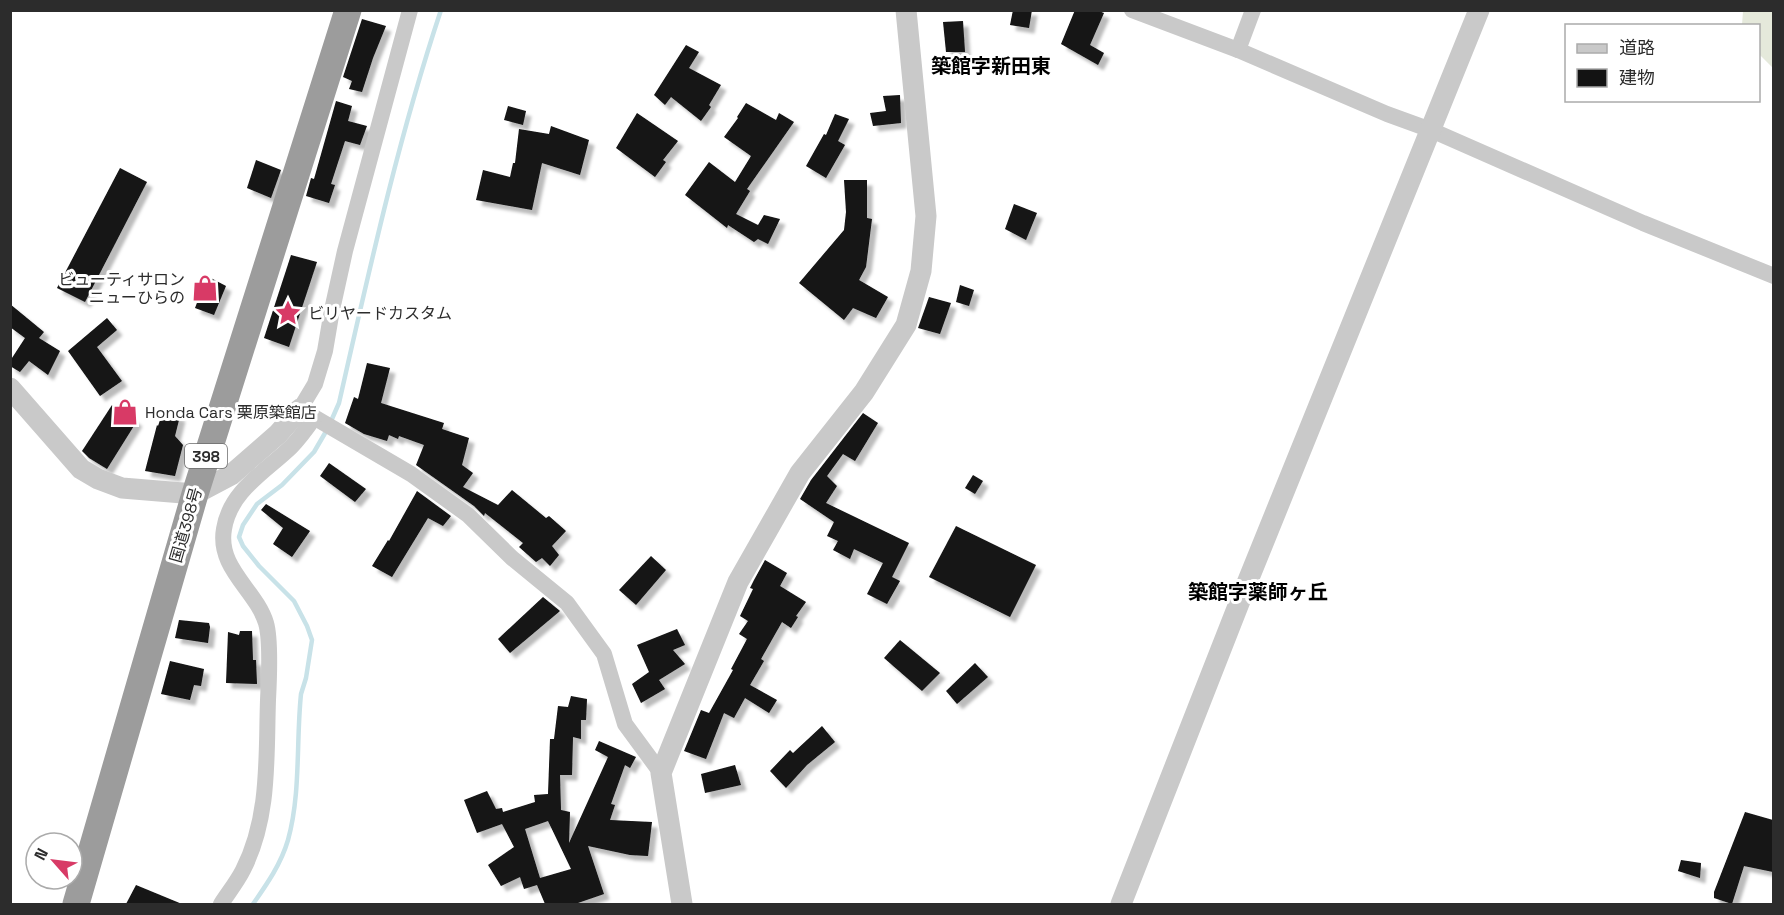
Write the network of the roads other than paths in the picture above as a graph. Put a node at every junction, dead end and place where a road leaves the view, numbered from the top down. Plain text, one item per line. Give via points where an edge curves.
1 (348, 10) edge
2 (410, 10) edge
3 (906, 10) edge
4 (1132, 10) edge
5 (1253, 10) edge
6 (1479, 10) edge
7 (1238, 50) junction
8 (1431, 130) junction
9 (1773, 276) edge
10 (10, 388) edge
11 (311, 416) junction
12 (195, 494) junction
13 (661, 773) junction
14 (76, 904) edge
15 (221, 904) edge
16 (682, 904) edge
17 (1121, 904) edge

1 - 12 highway, 国道398号 / 398
2 - 11 street via 345,251
3 - 13 street via 926,216 921,271 906,325 864,392 800,473 738,582
4 - 7 street
5 - 7 street
6 - 8 street
7 - 8 street
8 - 9 street
8 - 17 street
10 - 12 street via 81,470 122,488
11 - 12 street via 278,434 231,476
11 - 13 street via 411,474 468,515 567,603 604,654 625,724
11 - 15 street via 293,445 242,489 223,530 224,547 236,577 266,624 269,677 266,795 260,826 243,870
12 - 14 highway, 国道398号 / 398
13 - 16 street

